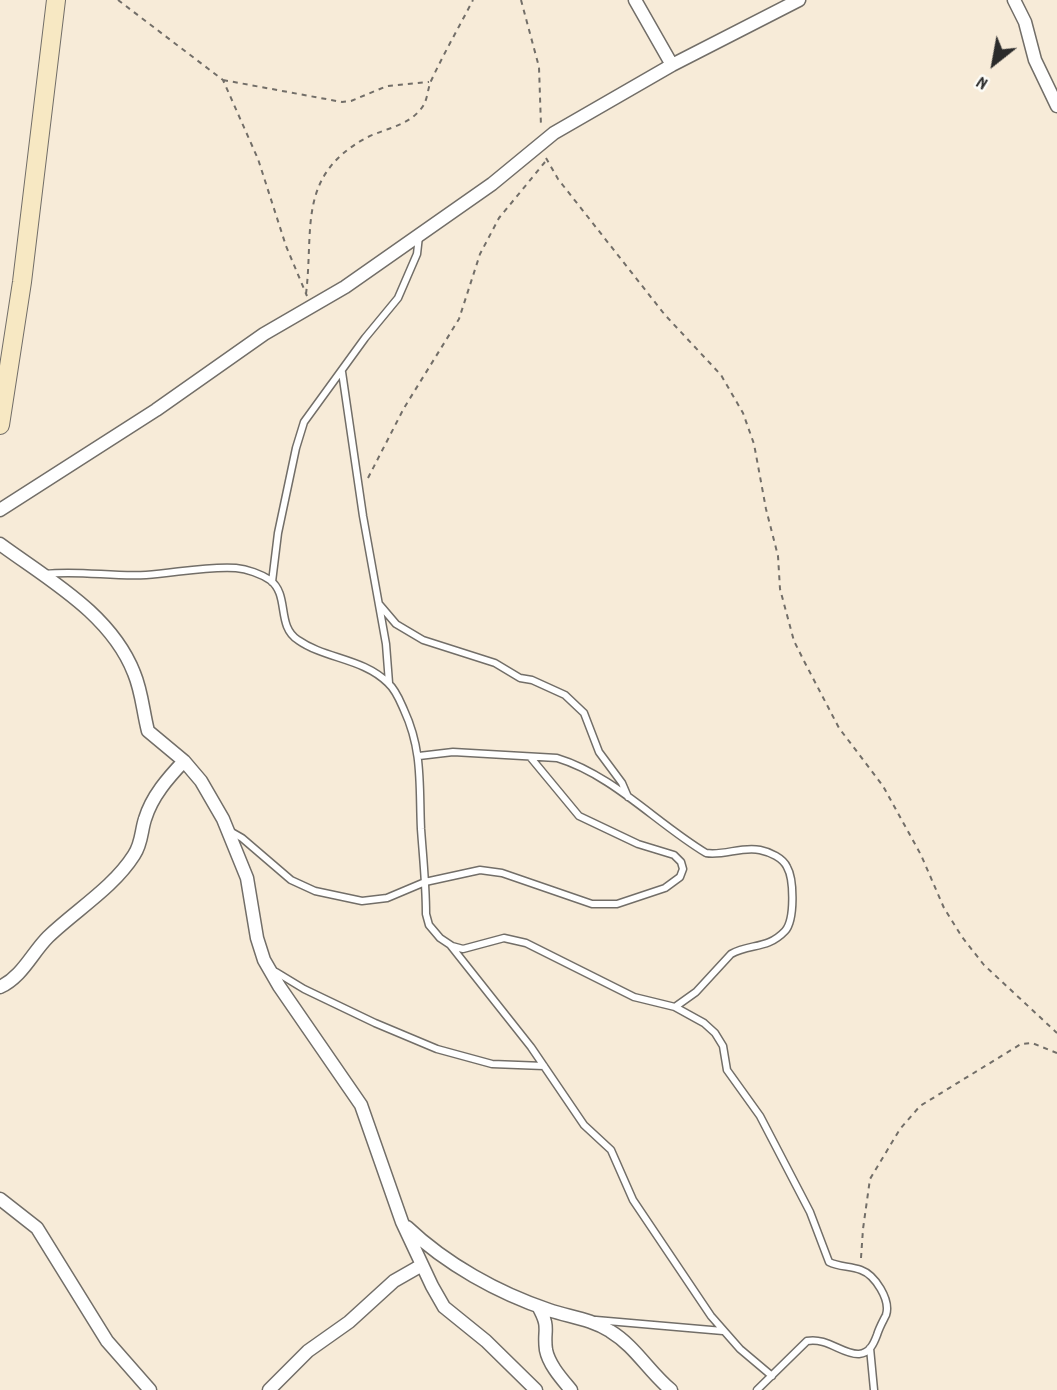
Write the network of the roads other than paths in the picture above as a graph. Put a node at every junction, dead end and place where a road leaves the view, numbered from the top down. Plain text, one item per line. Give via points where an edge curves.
1 (56, 0) edge
2 (635, 0) edge
3 (799, 0) edge
4 (1014, 0) edge
5 (672, 65) junction
6 (1057, 106) edge
7 (419, 236) junction
8 (342, 372) junction
9 (0, 425) edge
10 (0, 510) edge
11 (0, 544) edge
12 (45, 574) junction
13 (272, 582) junction
14 (379, 604) junction
15 (388, 683) junction
16 (419, 756) junction
17 (531, 758) junction
18 (184, 761) junction
19 (629, 798) junction
20 (227, 829) junction
21 (425, 882) junction
22 (449, 944) junction
23 (267, 964) junction
24 (0, 987) edge
25 (675, 1007) junction
26 (544, 1066) junction
27 (0, 1199) edge
28 (402, 1222) junction
29 (422, 1265) junction
30 (538, 1306) junction
31 (587, 1320) junction
32 (723, 1331) junction
33 (870, 1348) junction
34 (772, 1376) junction
35 (150, 1390) edge
36 (269, 1390) edge
37 (536, 1390) edge
38 (571, 1390) edge
39 (671, 1390) edge
40 (757, 1390) edge
41 (874, 1390) edge

1 - 9 street
2 - 5 street
3 - 5 street
4 - 6 street
5 - 7 street via 539,145
7 - 8 lane via 417,254 398,298
7 - 10 street via 345,287 309,301 156,410
8 - 13 lane via 304,422 278,533
8 - 14 lane
11 - 12 street
12 - 13 lane via 146,575 237,568
12 - 18 street via 111,634 134,672 148,731
13 - 15 lane via 286,629 293,637
14 - 15 lane
14 - 19 lane via 396,624 423,640 495,663 565,695 584,713 599,752
15 - 16 lane via 414,731
16 - 17 lane via 453,752
16 - 21 lane
17 - 19 lane via 573,763
17 - 21 lane via 579,816 638,845 674,855 683,869 680,877 653,894 602,905 480,870
18 - 20 street via 201,781
18 - 24 street via 160,788 127,865
19 - 25 lane via 706,853 761,850 782,860 789,869 792,919 786,930 761,946 731,954 696,992
20 - 21 lane via 292,880 335,897 387,898
20 - 23 street via 247,878 257,938
21 - 22 lane via 429,925
22 - 25 lane via 463,948 504,938 526,943 634,997
22 - 26 lane
23 - 26 lane via 304,989 437,1049 492,1064
23 - 28 street via 360,1105
25 - 33 lane via 721,1039 727,1070 760,1116 810,1213 829,1262 861,1270 877,1284 887,1313
26 - 32 lane via 584,1125 611,1150 647,1222
27 - 35 street via 37,1228 107,1341
28 - 29 street
28 - 30 street via 446,1258
29 - 36 street via 394,1281 308,1351
29 - 37 street via 444,1307
30 - 31 street
30 - 38 street via 547,1324 548,1357
31 - 32 lane
31 - 39 street via 625,1341
32 - 34 lane
33 - 34 lane via 857,1354 807,1341
33 - 41 lane
34 - 40 lane

